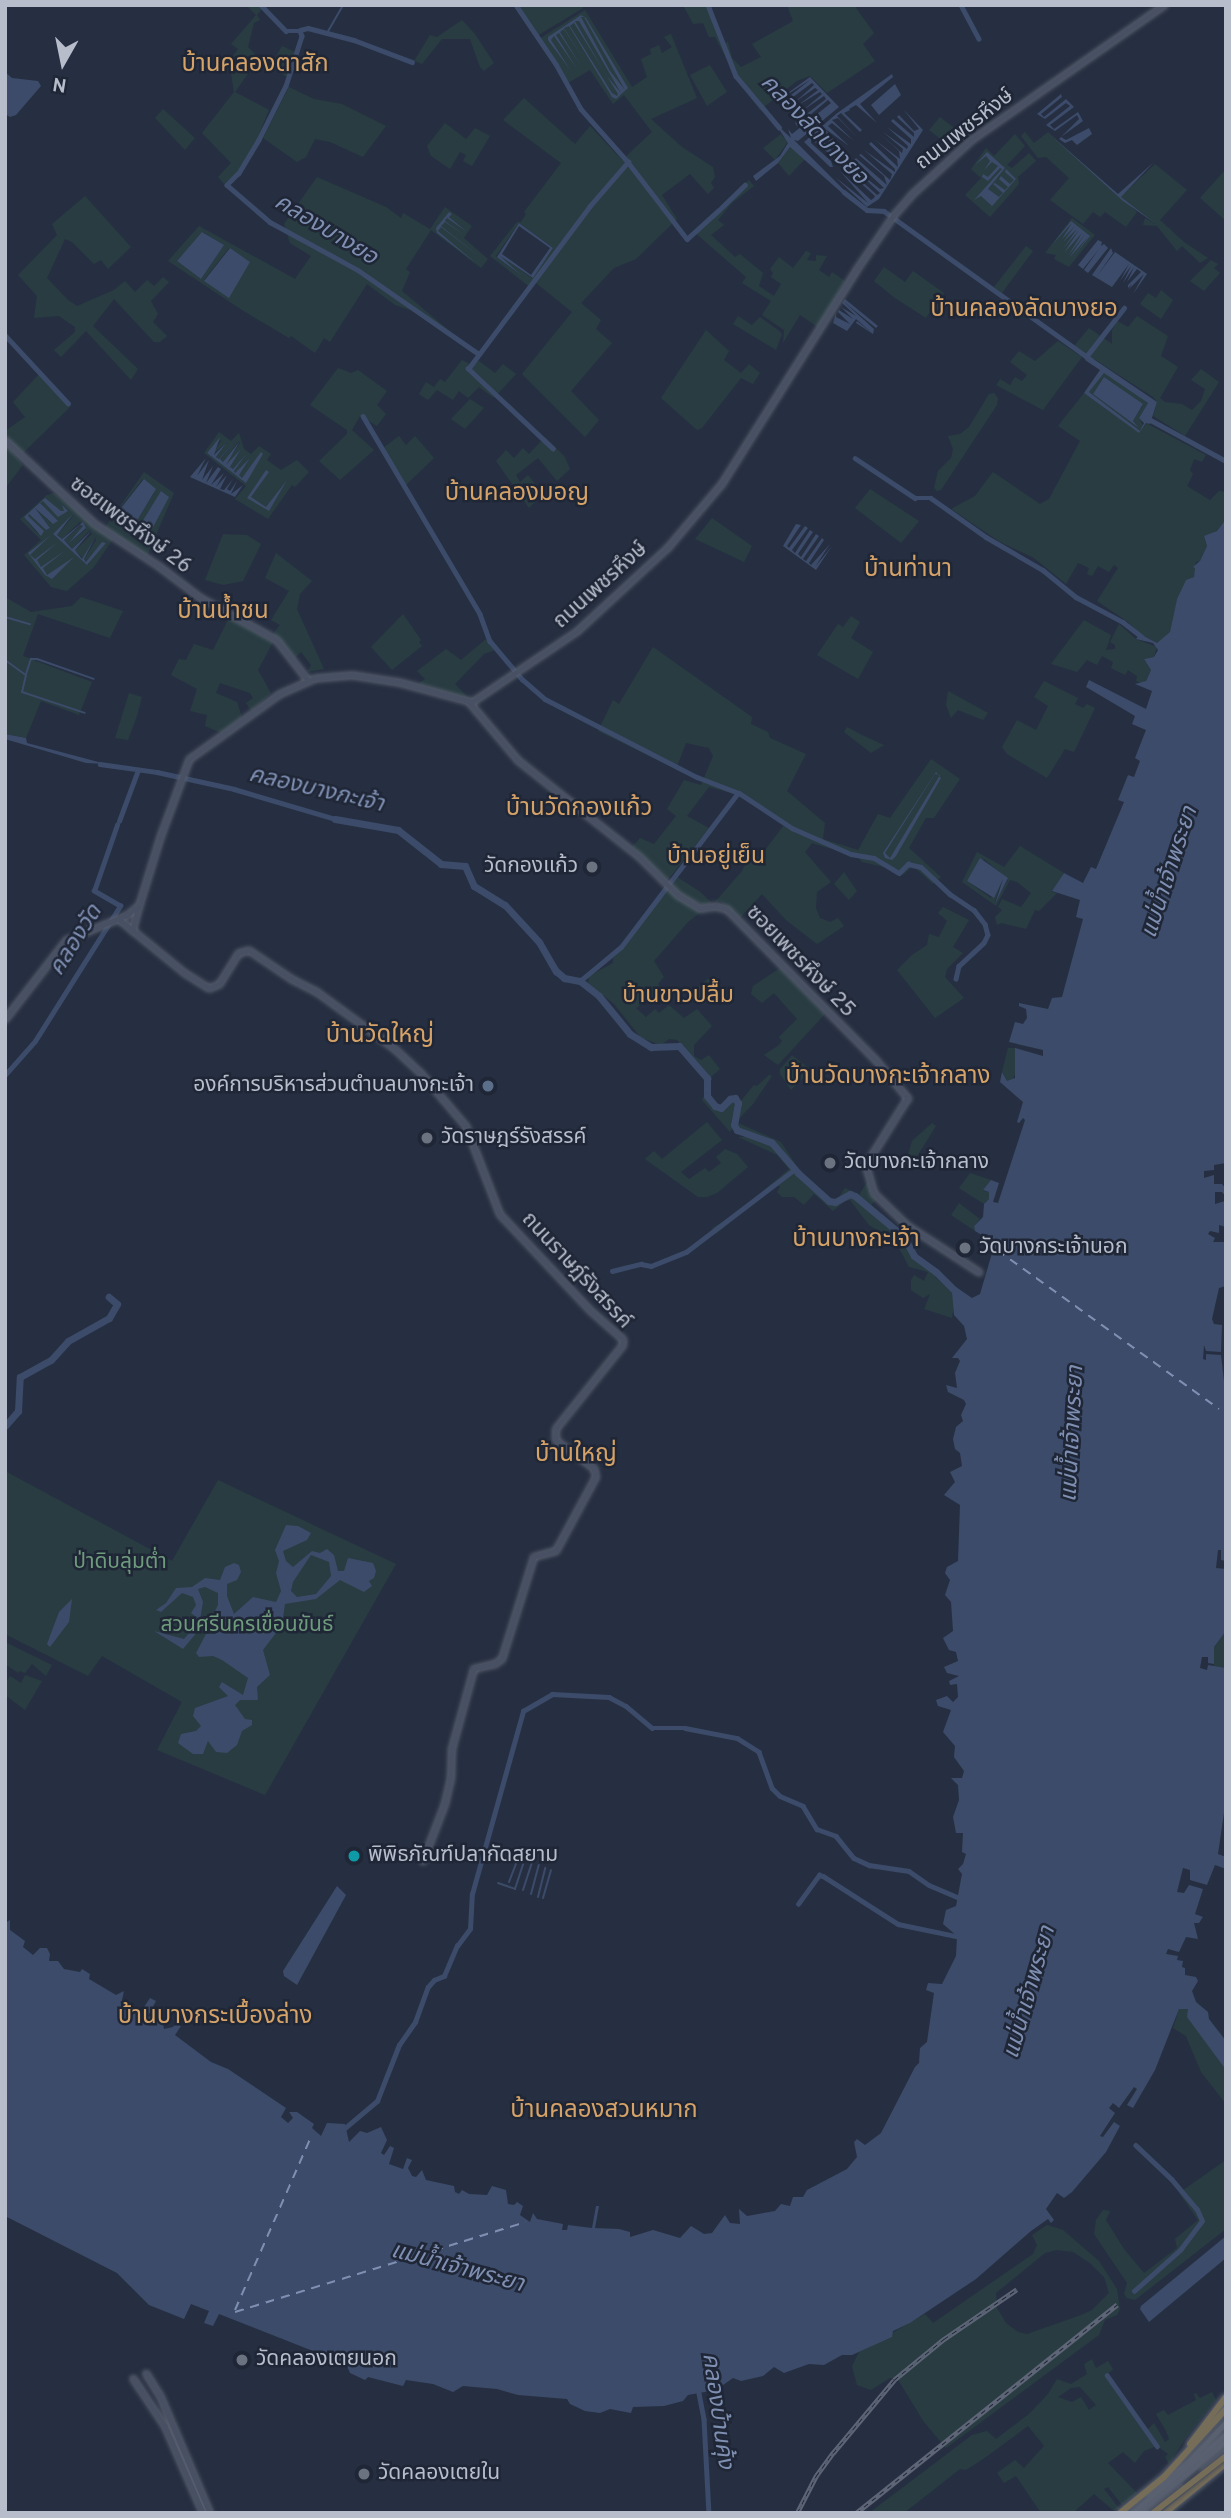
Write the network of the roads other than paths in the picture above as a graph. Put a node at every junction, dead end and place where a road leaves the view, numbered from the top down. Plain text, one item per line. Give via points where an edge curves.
1 (1164, 5) edge
2 (5, 440) edge
3 (308, 680) junction
4 (470, 702) junction
5 (139, 905) junction
6 (118, 919) junction
7 (132, 931) junction
8 (5, 1019) edge
9 (979, 1272) dead end
10 (423, 1861) dead end
11 (146, 2373) dead end
12 (133, 2378) dead end
13 (1226, 2397) edge
14 (1226, 2409) edge
15 (1226, 2423) edge
16 (1224, 2439) edge
17 (1226, 2457) edge
18 (1182, 2458) junction
19 (203, 2513) edge
20 (210, 2513) edge
21 (1121, 2513) edge
22 (1132, 2513) edge
23 (1140, 2513) edge
24 (1147, 2513) edge
25 (1153, 2513) edge
26 (1165, 2513) edge

1 - 4 street, ถนนเพชรหึงษ์ via 971,140 933,173 892,217 726,477 674,540 577,631
2 - 3 street, ซอยเพชรหึงษ์ 26 via 95,524 201,598 277,640
3 - 4 street via 343,675 381,678
3 - 5 street via 279,694 198,751 184,768
4 - 9 street, ซอยเพชรหึงษ์ 25 via 518,760 634,852 678,895 700,908 722,906 737,919 908,1095 870,1154 866,1171 874,1194
5 - 6 street
5 - 7 street
6 - 7 street
6 - 8 street via 74,935 61,945
7 - 10 street, ถนนราษฎ์รังสรรค์ via 209,988 219,984 238,953 249,950 323,995 394,1048 466,1126 500,1214 623,1339 623,1345 556,1429 556,1440 594,1468 596,1477 556,1551 538,1555 532,1562 502,1659 474,1669 452,1749 445,1804
11 - 20 street via 160,2395
12 - 19 street via 165,2427
13 - 18 highway
14 - 18 highway
15 - 21 main road via 1187,2463
16 - 22 main road
16 - 23 main road
17 - 24 main road
17 - 25 highway, bridge
17 - 26 highway
18 - 21 highway

